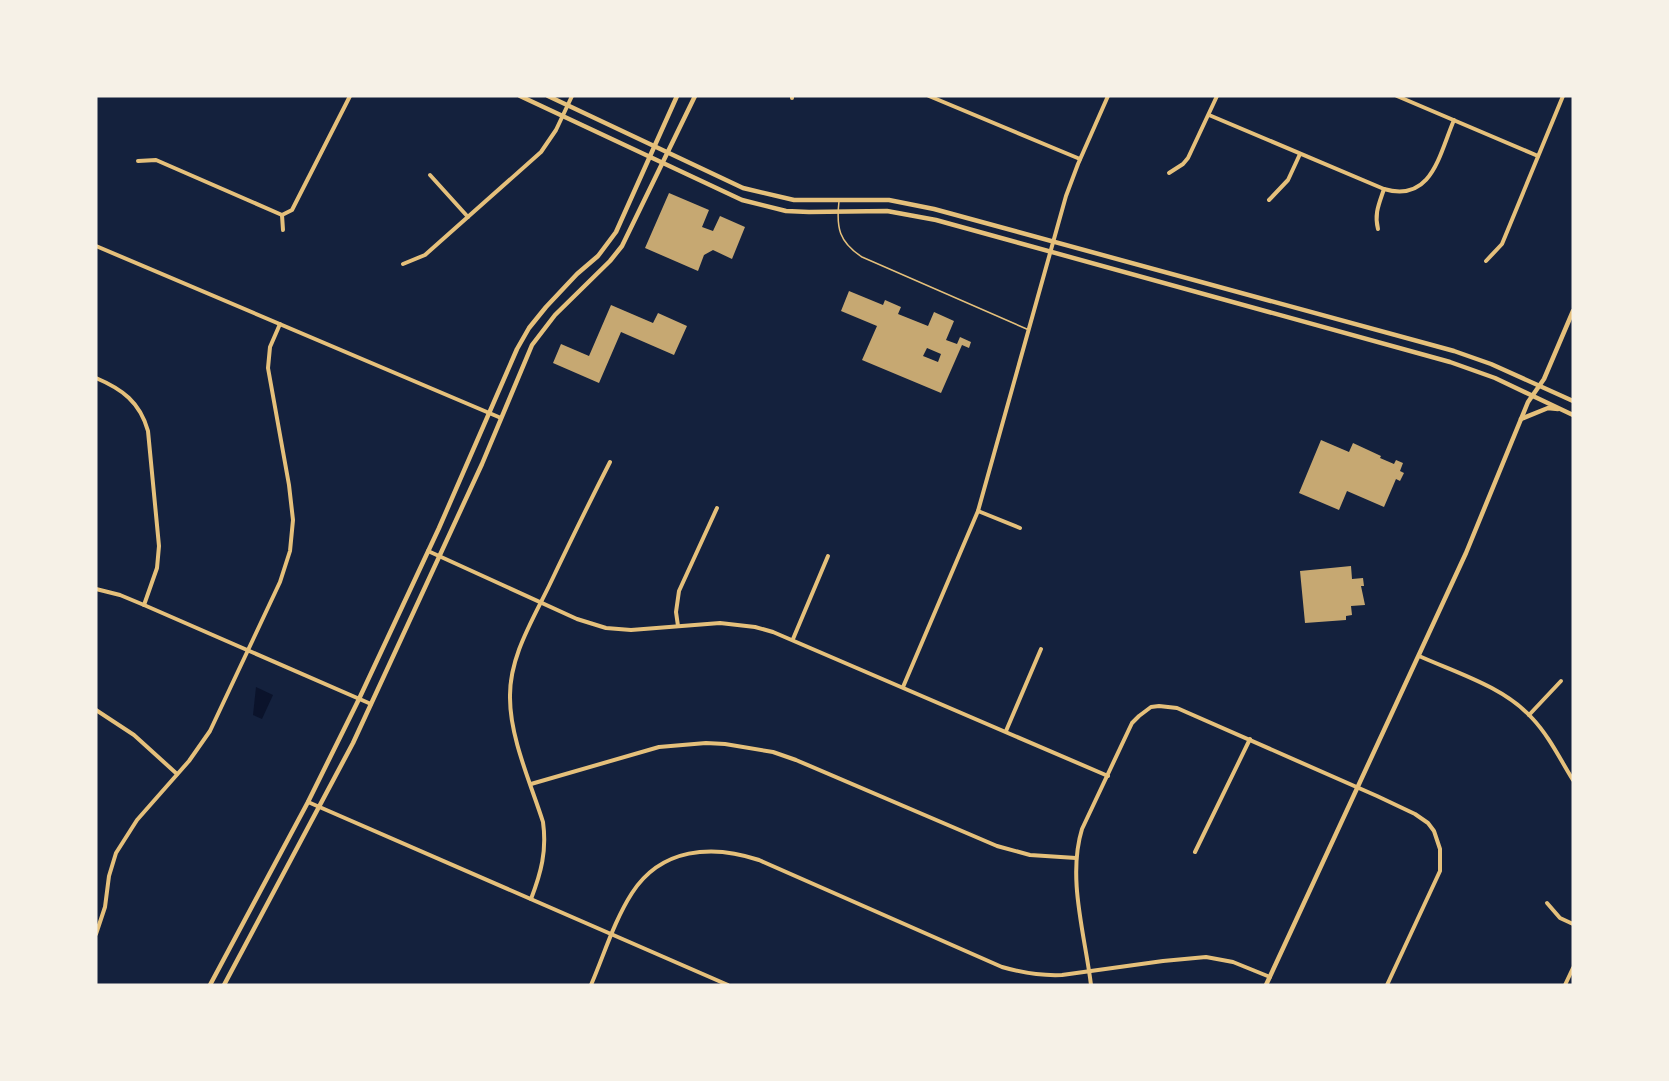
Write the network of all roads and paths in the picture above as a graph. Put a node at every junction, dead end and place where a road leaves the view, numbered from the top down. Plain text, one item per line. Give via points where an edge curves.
1 (350, 96) edge
2 (520, 96) edge
3 (548, 96) edge
4 (572, 96) edge
5 (677, 96) edge
6 (695, 96) edge
7 (929, 96) edge
8 (1108, 96) edge
9 (1217, 96) edge
10 (1396, 96) edge
11 (1563, 96) edge
12 (568, 106) junction
13 (563, 116) junction
14 (1209, 116) junction
15 (1454, 120) junction
16 (654, 146) junction
17 (667, 153) junction
18 (1300, 154) junction
19 (1538, 156) junction
20 (650, 158) junction
21 (1080, 159) junction
22 (138, 161) dead end
23 (662, 164) junction
24 (1169, 173) dead end
25 (430, 175) dead end
26 (1384, 189) junction
27 (839, 200) junction
28 (1269, 200) dead end
29 (838, 211) junction
30 (282, 215) junction
31 (468, 217) junction
32 (1378, 229) dead end
33 (282, 230) dead end
34 (1054, 242) junction
35 (96, 246) edge
36 (1051, 252) junction
37 (1486, 261) dead end
38 (404, 264) dead end
39 (1255, 297) junction
40 (1252, 308) junction
41 (1573, 311) edge
42 (280, 324) junction
43 (1029, 330) junction
44 (96, 378) edge
45 (1539, 385) junction
46 (1533, 396) junction
47 (1573, 401) edge
48 (1562, 410) junction
49 (489, 413) junction
50 (1573, 415) edge
51 (501, 418) junction
52 (1521, 419) junction
53 (610, 462) dead end
54 (717, 508) dead end
55 (978, 511) junction
56 (1020, 528) dead end
57 (428, 550) junction
58 (439, 556) junction
59 (828, 556) dead end
60 (96, 589) edge
61 (541, 602) junction
62 (144, 605) junction
63 (678, 626) junction
64 (793, 639) junction
65 (1041, 649) dead end
66 (248, 650) junction
67 (1419, 656) junction
68 (1561, 681) dead end
69 (903, 687) junction
70 (359, 699) junction
71 (371, 704) junction
72 (96, 710) edge
73 (1529, 715) junction
74 (1006, 732) junction
75 (1250, 739) junction
76 (177, 774) junction
77 (1108, 776) junction
78 (1573, 780) edge
79 (531, 784) junction
80 (1358, 787) junction
81 (309, 802) junction
82 (320, 807) junction
83 (1195, 852) dead end
84 (1076, 858) junction
85 (531, 899) junction
86 (1547, 903) dead end
87 (1573, 924) edge
88 (96, 934) edge
89 (612, 934) junction
90 (1573, 968) edge
91 (1089, 971) junction
92 (1270, 977) junction
93 (210, 985) edge
94 (224, 985) edge
95 (591, 985) edge
96 (728, 985) edge
97 (1091, 985) edge
98 (1266, 985) edge
99 (1387, 985) edge
100 (1565, 985) edge

1 - 30 street via 292,210
2 - 13 street
3 - 12 street
4 - 12 street
5 - 16 street
6 - 17 street
7 - 21 street
8 - 21 street
9 - 14 street
10 - 15 street
11 - 19 street
12 - 13 street
12 - 16 street
13 - 20 street
13 - 31 street via 541,152
14 - 18 street
14 - 24 street via 1188,158
15 - 19 street
15 - 26 street via 1431,174 1420,187 1404,193
16 - 17 street
16 - 20 street
17 - 23 street
17 - 27 street via 769,196
18 - 26 street
18 - 28 street via 1288,180
19 - 37 street via 1502,244
20 - 23 street
20 - 49 street via 608,244 529,328
21 - 34 street
22 - 30 street via 156,160
23 - 29 street via 766,207
23 - 51 street via 616,255 555,315 532,345
25 - 31 street
26 - 32 street via 1376,210
27 - 29 lane
27 - 34 street via 911,203
29 - 36 street via 887,211 918,216
29 - 43 lane via 842,238 862,257
30 - 33 street
31 - 38 street via 425,255
34 - 36 street
34 - 39 street
35 - 42 street
36 - 40 street
36 - 43 street
39 - 40 street
39 - 45 street via 1454,351
40 - 46 street via 1450,362
41 - 45 street
42 - 49 street
42 - 66 street via 270,347 268,368 292,501 293,534 280,582
43 - 55 street
44 - 62 street via 130,397 142,413 148,431 159,546 157,568
45 - 46 street
45 - 47 street
46 - 48 street
46 - 52 street
48 - 50 street
48 - 52 street via 1548,408
49 - 51 street
49 - 57 street
51 - 58 street
52 - 67 street
53 - 61 street
54 - 63 street via 679,591
55 - 56 street
55 - 69 street
57 - 58 street
57 - 70 street
58 - 61 street
58 - 71 street
59 - 64 street
60 - 62 street
61 - 63 street via 606,628
61 - 79 street via 516,659 510,697 514,730
62 - 66 street
63 - 64 street via 739,625
64 - 69 street
65 - 74 street
66 - 70 street
66 - 76 street via 202,745
67 - 73 street via 1503,695
67 - 80 street
68 - 73 street
69 - 74 street
70 - 71 street
70 - 81 street
71 - 82 street
72 - 76 street via 134,735
73 - 78 street
74 - 77 street
75 - 77 street via 1177,708 1159,706 1146,710 1132,723
75 - 80 street
75 - 83 street
76 - 88 street via 137,820 116,853
77 - 84 street via 1082,830
79 - 84 street via 659,747 706,743 749,747 806,763 997,846 1030,855
79 - 85 street via 543,822 545,849
80 - 92 street
80 - 99 street via 1420,817 1434,831 1440,849 1440,871
81 - 82 street
81 - 93 street
82 - 85 street
82 - 94 street
84 - 91 street
85 - 89 street
86 - 87 street via 1560,918
89 - 91 street via 633,891 660,865 698,851 728,851 759,860 1002,967 1047,976
89 - 95 street
89 - 96 street
90 - 100 street
91 - 92 street via 1206,957 1233,962
91 - 97 street
92 - 98 street

